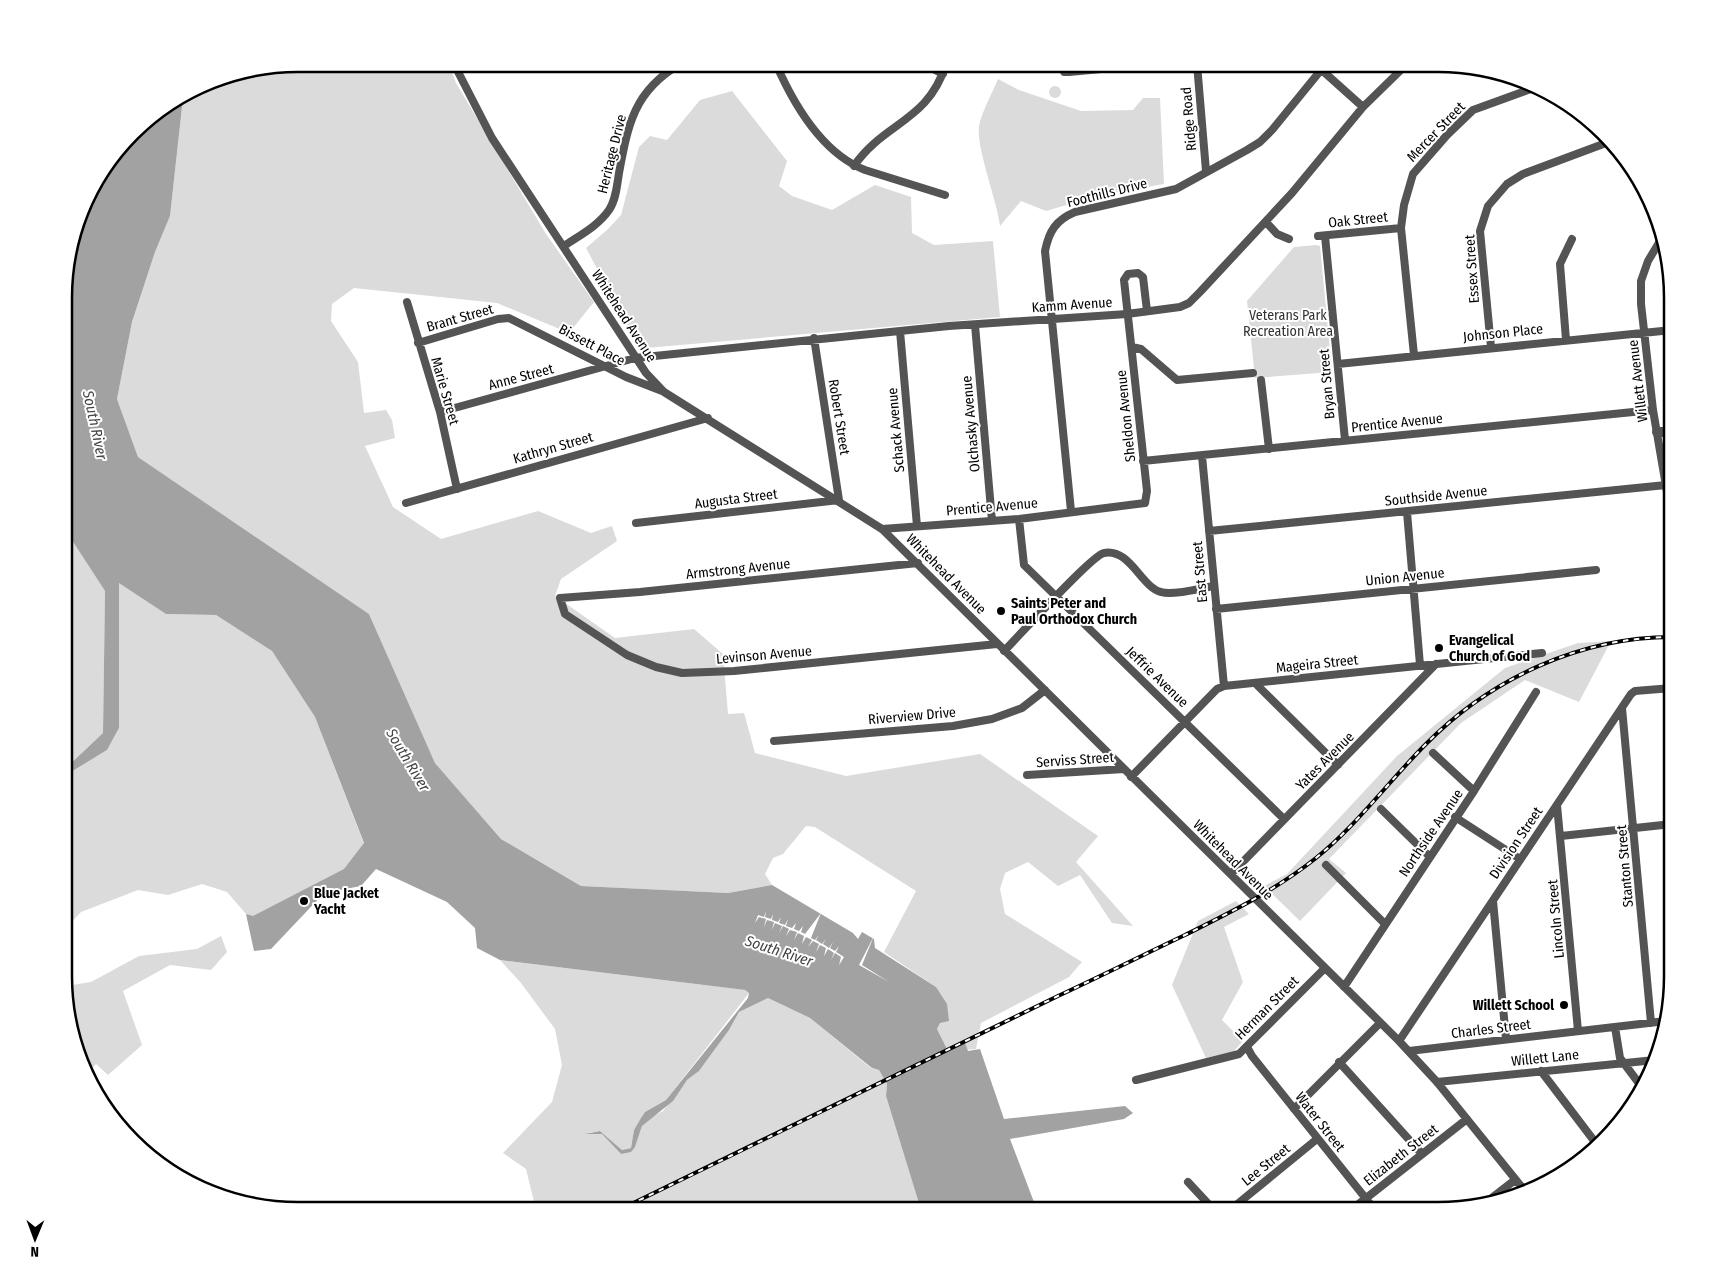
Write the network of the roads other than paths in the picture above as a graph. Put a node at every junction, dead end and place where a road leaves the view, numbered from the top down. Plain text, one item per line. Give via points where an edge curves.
1 (458, 72) edge
2 (666, 72) edge
3 (780, 72) edge
4 (939, 72) edge
5 (1198, 72) edge
6 (1314, 72) edge
7 (1324, 72) edge
8 (1398, 72) edge
9 (943, 74) joint
10 (1526, 91) edge
11 (1364, 107) junction
12 (1602, 144) edge
13 (854, 166) junction
14 (1206, 171) junction
15 (945, 195) dead end
16 (1266, 222) junction
17 (1401, 228) junction
18 (1321, 236) joint
19 (1289, 239) dead end
20 (1572, 239) dead end
21 (564, 246) junction
22 (1657, 246) edge
23 (407, 302) dead end
24 (1147, 311) junction
25 (1128, 314) junction
26 (509, 318) joint
27 (1053, 319) junction
28 (974, 325) junction
29 (900, 331) junction
30 (1664, 331) edge
31 (1644, 332) junction
32 (814, 338) junction
33 (1566, 340) junction
34 (418, 343) junction
35 (1132, 347) junction
36 (1490, 347) junction
37 (1414, 355) junction
38 (635, 358) junction
39 (1338, 364) junction
40 (608, 367) junction
41 (1254, 373) dead end
42 (1261, 380) dead end
43 (664, 392) junction
44 (1653, 410) junction
45 (440, 412) junction
46 (708, 418) junction
47 (1657, 432) junction
48 (1664, 432) edge
49 (1345, 440) junction
50 (1269, 449) junction
51 (1202, 456) junction
52 (1144, 462) junction
53 (1664, 473) edge
54 (1664, 485) edge
55 (457, 489) junction
56 (839, 500) junction
57 (406, 503) dead end
58 (1134, 505) joint
59 (1071, 511) junction
60 (1407, 512) junction
61 (1019, 519) junction
62 (992, 521) junction
63 (636, 523) dead end
64 (917, 526) junction
65 (882, 529) junction
66 (1209, 531) junction
67 (918, 563) junction
68 (1596, 570) dead end
69 (1214, 586) junction
70 (1415, 588) junction
71 (1057, 597) junction
72 (560, 598) joint
73 (1216, 609) junction
74 (997, 644) junction
75 (1004, 651) junction
76 (1542, 653) dead end
77 (1436, 664) junction
78 (1420, 665) junction
79 (1256, 684) junction
80 (1224, 686) junction
81 (1664, 689) edge
82 (1045, 690) junction
83 (1536, 692) dead end
84 (1622, 708) junction
85 (1184, 721) junction
86 (774, 741) dead end
87 (1433, 753) dead end
88 (1338, 765) junction
89 (1124, 769) junction
90 (1027, 775) dead end
91 (1131, 777) junction
92 (1474, 791) junction
93 (1557, 805) junction
94 (1381, 809) dead end
95 (1455, 817) junction
96 (1284, 819) junction
97 (1664, 825) edge
98 (1635, 828) junction
99 (1561, 836) junction
100 (1430, 857) junction
101 (1520, 859) junction
102 (1326, 864) dead end
103 (1230, 874) junction
104 (1493, 901) junction
105 (1385, 924) junction
106 (1325, 968) junction
107 (1344, 987) junction
108 (1659, 1022) edge
109 (1380, 1023) junction
110 (1651, 1023) junction
111 (1615, 1027) junction
112 (1578, 1031) junction
113 (1506, 1040) junction
114 (1399, 1041) junction
115 (1247, 1047) junction
116 (1408, 1051) junction
117 (1647, 1061) edge
118 (1339, 1062) junction
119 (1624, 1063) junction
120 (1540, 1071) junction
121 (1136, 1080) dead end
122 (1637, 1081) edge
123 (1437, 1082) junction
124 (1294, 1109) junction
125 (1467, 1119) junction
126 (1317, 1139) junction
127 (1593, 1139) edge
128 (1422, 1154) junction
129 (1516, 1180) junction
130 (1188, 1182) dead end
131 (1520, 1186) edge
132 (1498, 1194) edge
133 (1365, 1199) junction
134 (1207, 1202) edge
135 (1240, 1202) edge
136 (1361, 1202) edge
137 (1368, 1202) edge

1 - 21 street, Whitehead Avenue via 492,138
2 - 21 street, Heritage Drive via 644,93 632,116 611,208 600,222
3 - 13 street via 798,109 839,155
4 - 9 street
5 - 14 street, Ridge Road
6 - 14 street, Foothills Drive via 1260,142
7 - 11 street
8 - 11 street, Kamm Avenue
9 - 13 street via 928,102 877,140
10 - 17 street, Mercer Street via 1473,110 1447,134 1414,174
11 - 16 street, Kamm Avenue
12 - 36 street, Essex Street via 1523,174 1507,184 1488,206 1480,231
13 - 15 street
14 - 27 street, Foothills Drive via 1176,189 1075,212 1053,226 1045,251
16 - 19 street via 1277,234
16 - 24 street, Kamm Avenue via 1189,303
17 - 18 street, Oak Street
17 - 37 street, Mercer Street
18 - 39 street, Bryan Street
20 - 33 street via 1560,264
21 - 38 street, Whitehead Avenue
22 - 31 street, Willett Avenue via 1641,280
23 - 34 street, Marie Street
24 - 25 street, Kamm Avenue
24 - 25 street, Sheldon Avenue via 1143,277 1134,272 1124,280
25 - 27 street, Kamm Avenue
25 - 35 street, Sheldon Avenue
26 - 34 street, Brant Street
26 - 40 street, Bissett Place
27 - 28 street, Kamm Avenue
27 - 59 street, Foothills Drive
28 - 29 street, Kamm Avenue
28 - 62 street, Olchasky Avenue
29 - 32 street, Kamm Avenue
29 - 64 street, Schack Avenue
30 - 31 street, Johnson Place
31 - 33 street, Johnson Place
31 - 44 street, Willett Avenue
32 - 38 street, Kamm Avenue
32 - 56 street, Robert Street
33 - 36 street, Johnson Place
34 - 45 street, Marie Street
35 - 41 street via 1141,349 1177,380
35 - 52 street, Sheldon Avenue
36 - 37 street, Johnson Place
37 - 39 street, Johnson Place
38 - 40 street, Anne Street
38 - 43 street, Whitehead Avenue
39 - 49 street, Bryan Street
40 - 43 street, Bissett Place
40 - 45 street, Anne Street
42 - 50 street
43 - 46 street, Whitehead Avenue
44 - 47 street, Willett Avenue
44 - 49 street, Prentice Avenue
45 - 55 street, Marie Street
46 - 55 street, Kathryn Street
46 - 56 street, Whitehead Avenue
47 - 48 street
47 - 53 street, Willett Avenue
49 - 50 street, Prentice Avenue
50 - 51 street, Prentice Avenue
51 - 52 street, Prentice Avenue
51 - 66 street, East Street
52 - 58 street, Sheldon Avenue via 1147,500 1145,504
54 - 60 street, Southside Avenue
55 - 57 street, Kathryn Street
56 - 63 street, Augusta Street
56 - 65 street, Whitehead Avenue
58 - 59 street, Prentice Avenue
59 - 61 street, Prentice Avenue
60 - 66 street, Southside Avenue
60 - 70 street
61 - 62 street, Prentice Avenue
61 - 71 street, Jeffrie Avenue via 1024,565
62 - 64 street, Prentice Avenue
64 - 65 street, Prentice Avenue
65 - 67 street, Whitehead Avenue
66 - 69 street, East Street
67 - 72 street, Armstrong Avenue
67 - 74 street, Whitehead Avenue
68 - 70 street, Union Avenue
69 - 71 street via 1163,593 1121,555 1105,553 1098,555
69 - 73 street, East Street
70 - 73 street, Union Avenue
70 - 78 street
71 - 75 street
71 - 85 street, Jeffrie Avenue
72 - 74 street, Levinson Avenue via 565,614 627,655 682,673 734,671
73 - 80 street, East Street
74 - 75 street, Whitehead Avenue
75 - 82 street, Whitehead Avenue
76 - 77 street, Mageira Street
77 - 78 street, Mageira Street
77 - 88 street, Yates Avenue
78 - 79 street, Mageira Street
79 - 80 street, Mageira Street
79 - 88 street
80 - 85 street
81 - 84 street, Division Street via 1635,691
82 - 86 street, Riverview Drive via 1022,708 992,719 953,726
82 - 89 street, Whitehead Avenue
83 - 92 street, Northside Avenue
84 - 93 street, Division Street
84 - 98 street, Stanton Street
85 - 91 street
85 - 96 street, Jeffrie Avenue
87 - 92 street
88 - 96 street, Yates Avenue
89 - 90 street, Serviss Street
89 - 91 street, Whitehead Avenue
91 - 103 street, Whitehead Avenue
92 - 95 street, Northside Avenue
93 - 99 street, Lincoln Street
93 - 101 street, Division Street
94 - 100 street
95 - 100 street, Northside Avenue
95 - 101 street
96 - 103 street, Yates Avenue
97 - 98 street
98 - 99 street
98 - 110 street, Stanton Street
99 - 112 street, Lincoln Street
100 - 105 street, Northside Avenue
101 - 104 street, Division Street
102 - 105 street
103 - 106 street, Whitehead Avenue
104 - 113 street
104 - 114 street, Division Street
105 - 107 street, Northside Avenue
106 - 107 street, Whitehead Avenue
106 - 115 street, Herman Street
107 - 109 street, Whitehead Avenue
108 - 110 street, Charles Street
109 - 114 street, Whitehead Avenue
109 - 118 street
110 - 111 street, Charles Street
111 - 112 street, Charles Street
111 - 119 street via 1620,1058
112 - 113 street, Charles Street
113 - 116 street, Charles Street
114 - 116 street, Whitehead Avenue
115 - 121 street, Herman Street via 1239,1054
115 - 124 street, Water Street
116 - 123 street, Whitehead Avenue
117 - 119 street, Willett Lane
118 - 124 street
118 - 128 street
119 - 120 street, Willett Lane
119 - 122 street
120 - 123 street, Willett Lane
120 - 127 street
123 - 125 street, Whitehead Avenue
124 - 126 street, Water Street
125 - 128 street, Elizabeth Street
125 - 129 street, Whitehead Avenue
126 - 133 street, Water Street
126 - 135 street, Lee Street
128 - 133 street, Elizabeth Street
129 - 131 street, Whitehead Avenue
129 - 132 street
130 - 134 street
133 - 136 street, Elizabeth Street
133 - 137 street, Water Street

